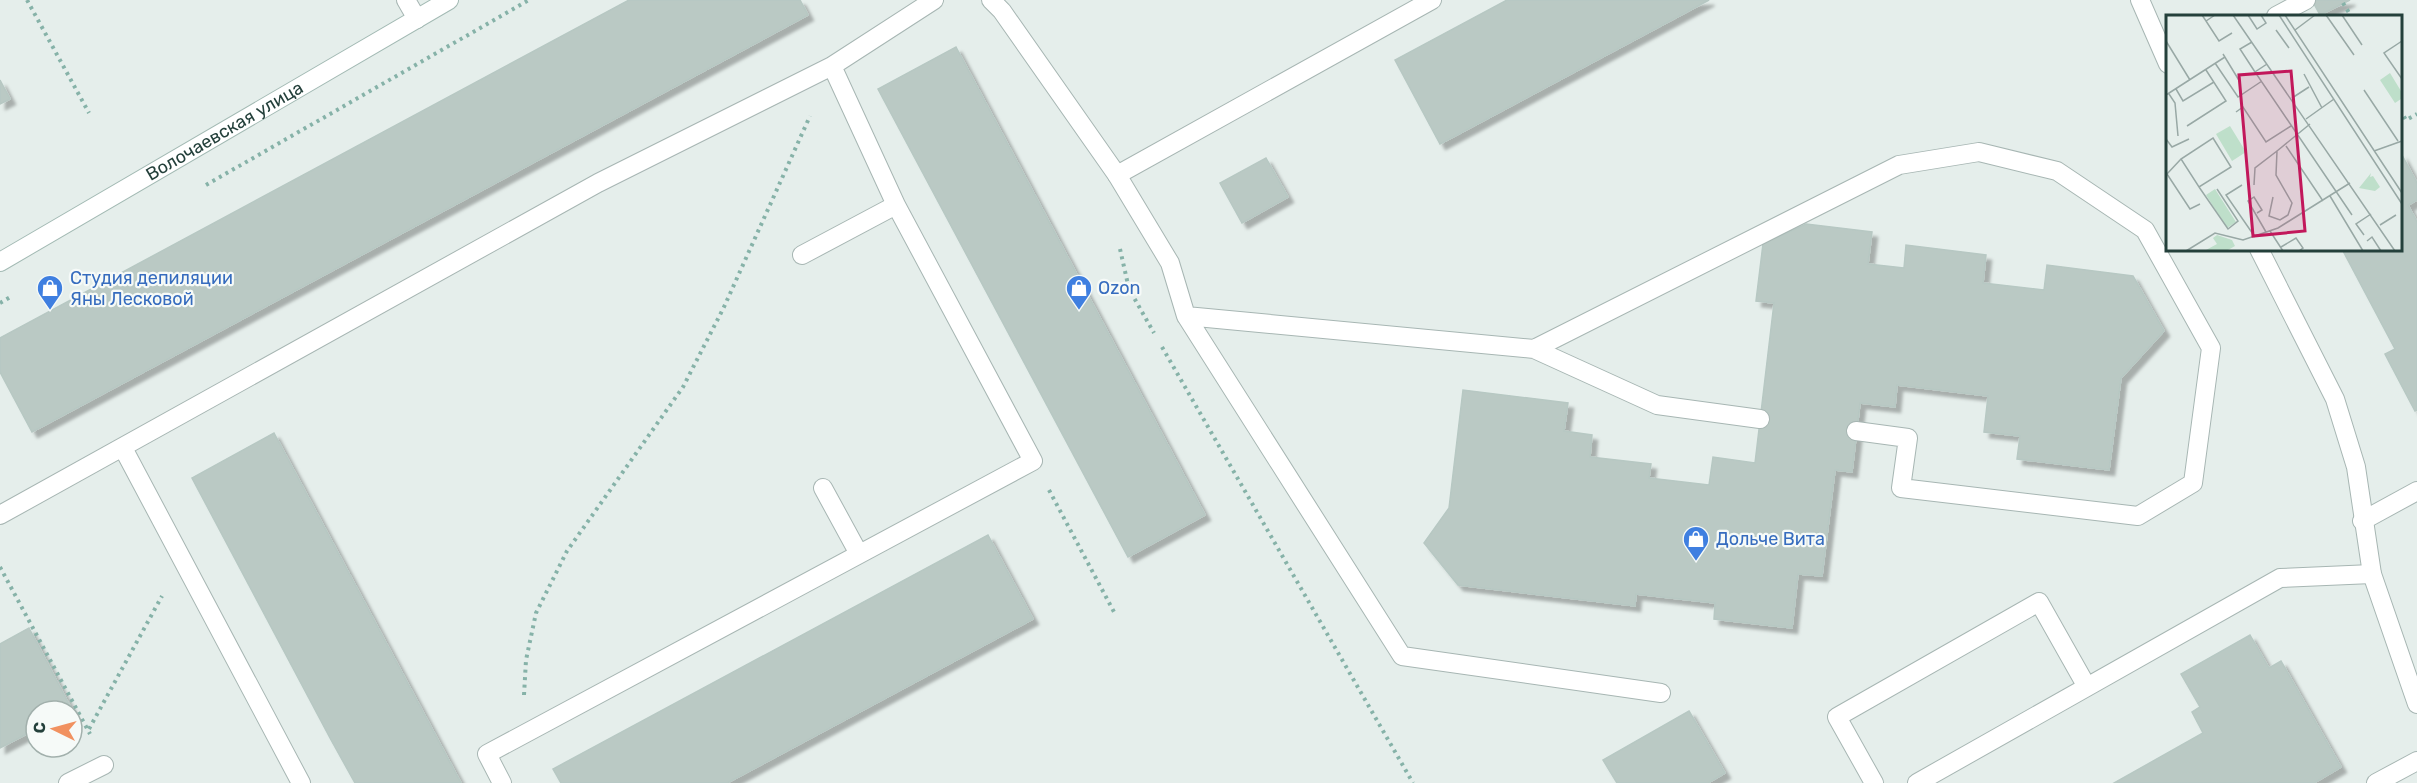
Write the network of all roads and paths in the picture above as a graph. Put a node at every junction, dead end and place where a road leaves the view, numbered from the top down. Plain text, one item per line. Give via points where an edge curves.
1 (27, 0) edge
2 (406, 0) edge
3 (449, 0) edge
4 (529, 0) edge
5 (934, 0) edge
6 (991, 0) edge
7 (1432, 0) edge
8 (2140, 0) edge
9 (2307, 0) edge
10 (2343, 3) dead end
11 (2278, 15) edge
12 (2350, 15) edge
13 (417, 19) junction
14 (2166, 59) edge
15 (832, 66) junction
16 (89, 113) dead end
17 (2402, 113) edge
18 (2417, 114) edge
19 (1117, 174) junction
20 (197, 190) dead end
21 (896, 205) junction
22 (2260, 250) edge
23 (802, 255) dead end
24 (0, 262) edge
25 (21, 291) dead end
26 (0, 303) edge
27 (1186, 316) junction
28 (1534, 349) junction
29 (1760, 419) dead end
30 (1856, 432) dead end
31 (123, 448) junction
32 (1033, 461) junction
33 (823, 488) dead end
34 (2417, 491) edge
35 (0, 514) edge
36 (2362, 521) junction
37 (859, 554) junction
38 (182, 560) junction
39 (0, 567) edge
40 (2372, 574) junction
41 (1114, 612) dead end
42 (2087, 687) junction
43 (1661, 693) dead end
44 (2417, 704) edge
45 (89, 730) junction
46 (521, 736) junction
47 (2417, 760) edge
48 (104, 765) joint
49 (68, 783) edge
50 (301, 783) edge
51 (502, 783) edge
52 (1874, 783) edge
53 (1917, 783) edge
54 (2376, 783) edge

1 - 16 path
2 - 13 street
3 - 13 street, Волочаевская улица
4 - 20 path
5 - 15 street
6 - 19 street
7 - 19 street
8 - 14 street
9 - 11 street
10 - 12 path
13 - 24 street, Волочаевская улица
15 - 21 street
15 - 31 street via 598,183
15 - 46 path via 724,307 683,387 567,551 536,613 526,660
17 - 18 path via 2406,120
19 - 27 street via 1170,262
21 - 23 street
21 - 32 street
22 - 36 street via 2335,399 2356,467
25 - 26 path
27 - 28 street
27 - 43 street via 1402,656
28 - 29 street via 1657,405
28 - 30 street via 1899,165 1979,152 2057,171 2145,230 2211,348 2193,483 2138,516 1901,488 1908,438
31 - 35 street
31 - 38 street
32 - 37 street
32 - 41 path
33 - 37 street
34 - 36 street
36 - 40 street
37 - 46 street
38 - 45 path
38 - 50 street
39 - 45 path
40 - 42 street via 2280,578
40 - 44 street
42 - 52 street via 2039,602 1837,717
42 - 53 street
45 - 48 path
46 - 51 street via 487,754
47 - 54 street
48 - 49 street

